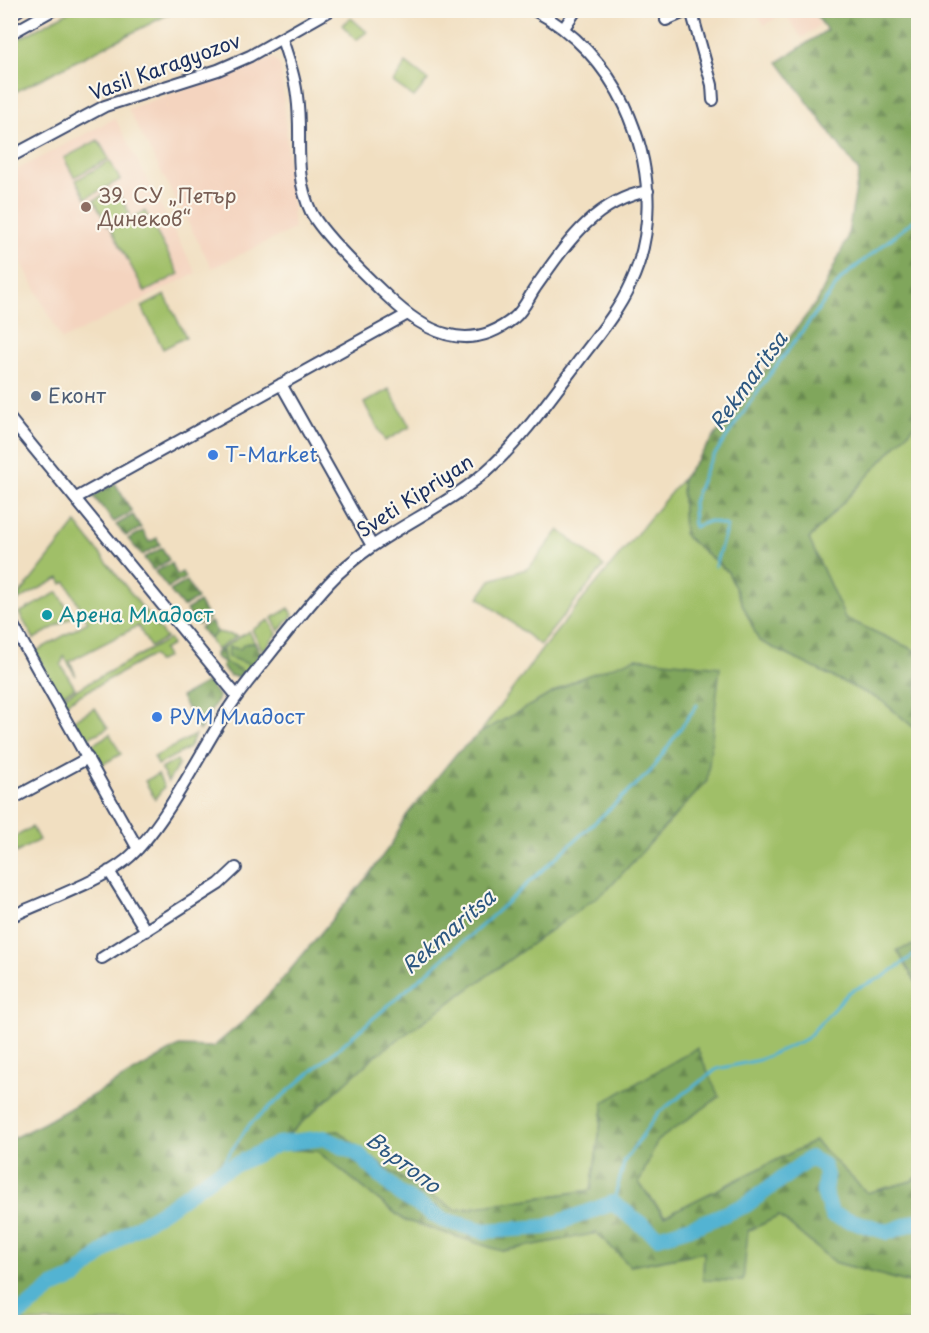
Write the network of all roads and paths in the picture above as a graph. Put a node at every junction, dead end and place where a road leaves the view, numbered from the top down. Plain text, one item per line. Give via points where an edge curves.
1 (19, 10) edge
2 (53, 10) edge
3 (331, 10) edge
4 (534, 10) edge
5 (576, 10) edge
6 (690, 10) edge
7 (10, 15) edge
8 (666, 20) dead end
9 (564, 28) junction
10 (10, 34) edge
11 (282, 39) junction
12 (713, 100) dead end
13 (10, 157) edge
14 (648, 191) junction
15 (406, 315) junction
16 (281, 384) junction
17 (12, 422) edge
18 (75, 498) junction
19 (371, 544) junction
20 (10, 620) edge
21 (237, 696) junction
22 (88, 758) junction
23 (10, 800) edge
24 (138, 849) junction
25 (236, 868) dead end
26 (109, 871) junction
27 (10, 916) edge
28 (146, 931) junction
29 (102, 958) dead end

1 - 7 street
2 - 10 street
3 - 11 street, Vasil Karagyozov
4 - 9 street
5 - 9 street
6 - 8 street
6 - 12 street
9 - 14 street, Sveti Kipriyan via 603,69 620,96 642,151
11 - 13 street, Vasil Karagyozov via 218,70 105,105
11 - 15 street via 297,96 299,181 312,214
14 - 15 street via 631,194 575,231 515,317 489,332 462,338 435,333
14 - 19 street, Sveti Kipriyan via 643,248 630,285 531,423 478,478
15 - 16 street
16 - 18 street
16 - 19 street
17 - 18 street
18 - 21 street
19 - 21 street, Sveti Kipriyan via 344,566
20 - 22 street
21 - 24 street, Sveti Kipriyan
22 - 23 street
22 - 24 street
24 - 26 street, Sveti Kipriyan
25 - 28 street via 219,884
26 - 27 street, Sveti Kipriyan
26 - 28 street
28 - 29 street

